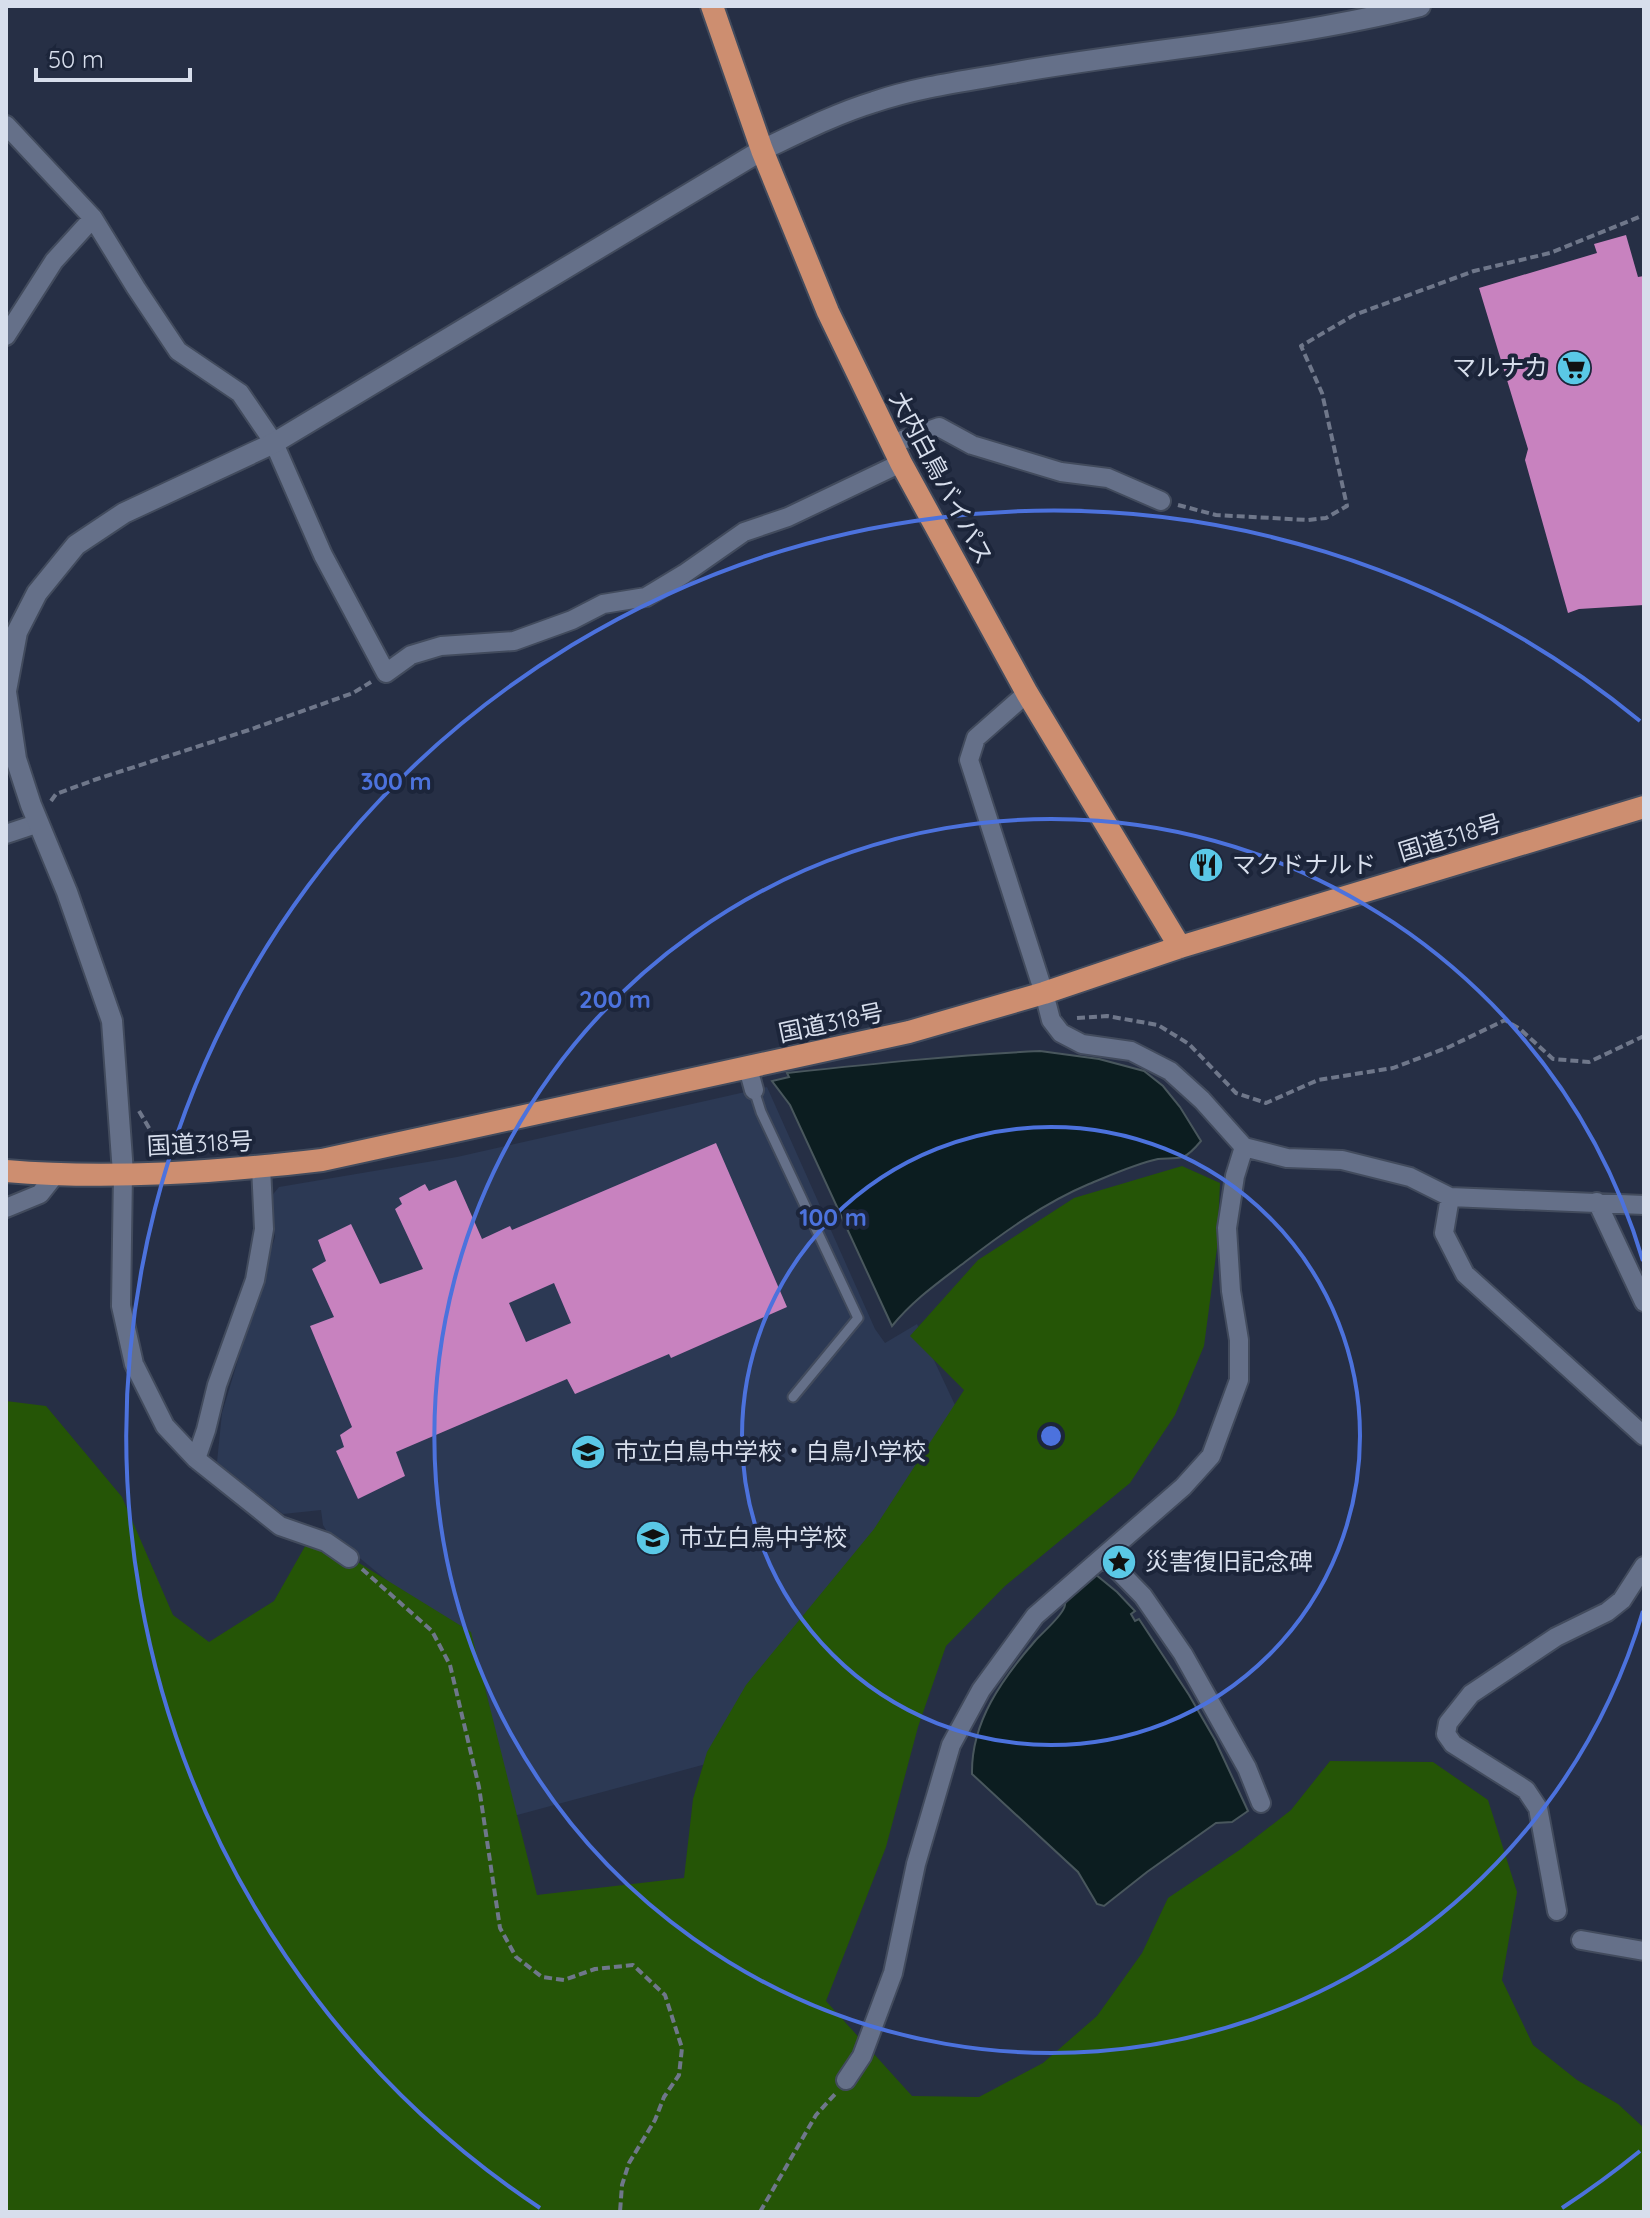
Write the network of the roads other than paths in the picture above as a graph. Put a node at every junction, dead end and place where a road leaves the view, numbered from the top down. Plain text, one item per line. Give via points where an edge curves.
1 (712, 6) edge
2 (1420, 6) edge
3 (6, 125) edge
4 (762, 150) junction
5 (93, 218) junction
6 (6, 336) edge
7 (274, 443) junction
8 (896, 454) junction
9 (1161, 501) road end
10 (12, 629) edge
11 (6, 692) edge
12 (1027, 693) junction
13 (1644, 807) edge
14 (39, 823) junction
15 (6, 834) edge
16 (1180, 947) junction
17 (1044, 993) junction
18 (748, 1068) junction
19 (754, 1090) joint
20 (1244, 1147) junction
21 (261, 1167) junction
22 (6, 1171) edge
23 (123, 1173) junction
24 (55, 1175) junction
25 (1450, 1197) junction
26 (1597, 1202) junction
27 (1644, 1205) edge
28 (6, 1208) edge
29 (1644, 1302) edge
30 (793, 1397) dead end
31 (1644, 1436) edge
32 (196, 1459) junction
33 (1104, 1556) junction
34 (349, 1558) road end
35 (1644, 1566) edge
36 (1261, 1803) dead end
37 (1557, 1911) dead end
38 (1581, 1940) dead end
39 (1644, 1951) edge
40 (846, 2080) road end

1 - 4 highway, 大内白鳥バイパス
2 - 4 street via 1369,19 934,86 873,102
3 - 5 street
4 - 7 street
4 - 8 highway, 大内白鳥バイパス via 828,312
5 - 6 street via 54,261
5 - 7 street via 178,351 240,393
7 - 8 street via 323,555 386,673 411,655 441,646 514,641 603,604 646,597 744,532 788,517
7 - 10 street via 124,513 76,545
8 - 9 street via 939,427 972,445 1061,472 1108,478
8 - 12 highway, 大内白鳥バイパス
10 - 11 street
11 - 14 street via 16,759
12 - 16 highway, 大内白鳥バイパス
12 - 17 street via 976,738 969,760
13 - 16 highway, 国道318号
14 - 15 street
14 - 23 street via 112,1021
16 - 17 highway, 国道318号
17 - 18 highway, 国道318号 via 909,1032
17 - 20 street via 1051,1020 1061,1033 1082,1044 1131,1051 1170,1071
18 - 19 street
18 - 21 highway, 国道318号 via 322,1160
19 - 30 lane via 858,1318
20 - 25 street via 1287,1158 1342,1160 1410,1177
20 - 33 street via 1227,1228 1239,1380 1211,1456
21 - 23 highway, 国道318号
21 - 32 street via 264,1229 255,1280
22 - 24 highway, 国道318号
23 - 24 highway, 国道318号
23 - 32 street via 121,1306 134,1364 165,1426
24 - 28 street via 40,1194
25 - 26 street
25 - 31 street via 1444,1233 1465,1274
26 - 27 street
26 - 29 street
32 - 34 street via 280,1526 326,1542
33 - 36 street via 1143,1596 1183,1654 1234,1742
33 - 40 street via 1035,1616 981,1690 951,1745 916,1864 893,1973 862,2056
35 - 37 street via 1622,1600 1471,1694 1448,1723 1446,1734 1453,1744 1526,1790 1538,1808
38 - 39 street

